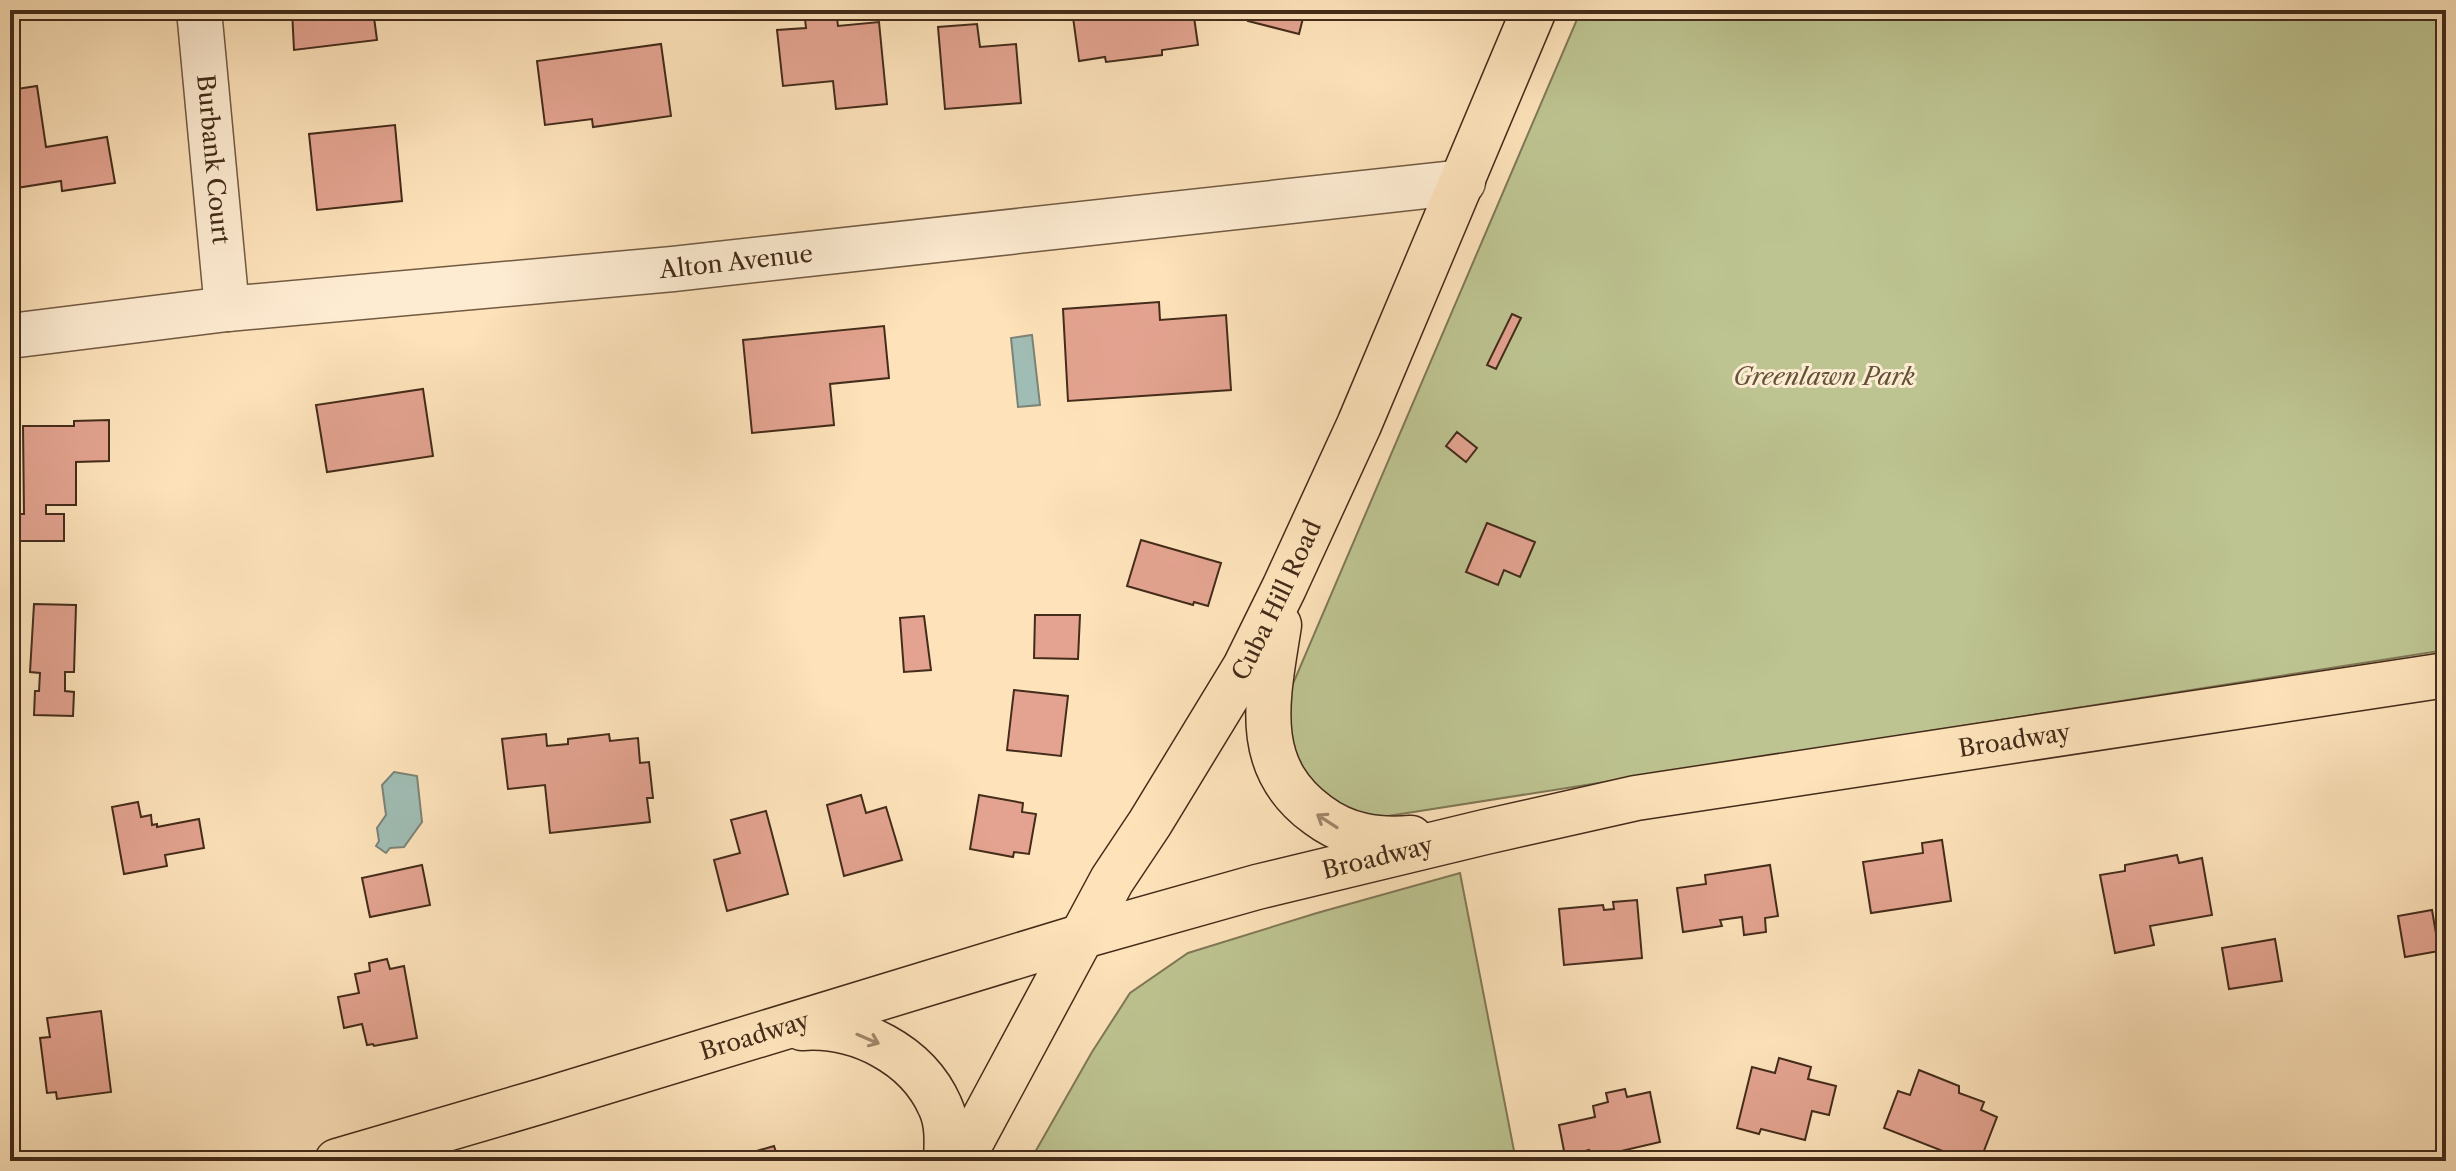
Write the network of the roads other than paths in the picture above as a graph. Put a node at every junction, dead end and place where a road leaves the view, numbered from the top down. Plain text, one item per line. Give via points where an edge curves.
1 (199, 10) edge
2 (1534, 10) edge
3 (1463, 182) junction
4 (227, 309) junction
5 (10, 336) edge
6 (1284, 588) junction
7 (2446, 675) edge
8 (1485, 832) junction
9 (1083, 936) junction
10 (764, 1032) junction
11 (390, 1154) edge
12 (337, 1161) edge
13 (946, 1161) edge
14 (961, 1161) edge

1 - 4 street, Burbank Court
2 - 3 main road, Cuba Hill Road
3 - 4 street, Alton Avenue via 673,269
3 - 6 main road, Cuba Hill Road
4 - 5 street, Alton Avenue
8 -> 6 main road via 1365,836 1344,832 1298,801 1276,764 1267,712
6 - 9 main road, Cuba Hill Road via 1245,667 1112,880
7 - 8 main road, Broadway via 1636,798
8 - 9 main road, Broadway
9 - 10 main road, Broadway
9 - 14 main road, Cuba Hill Road
10 - 11 main road, Broadway
10 -> 13 main road via 817,1027 854,1033 890,1049 921,1076 940,1106 947,1132
11 - 12 main road, Broadway

